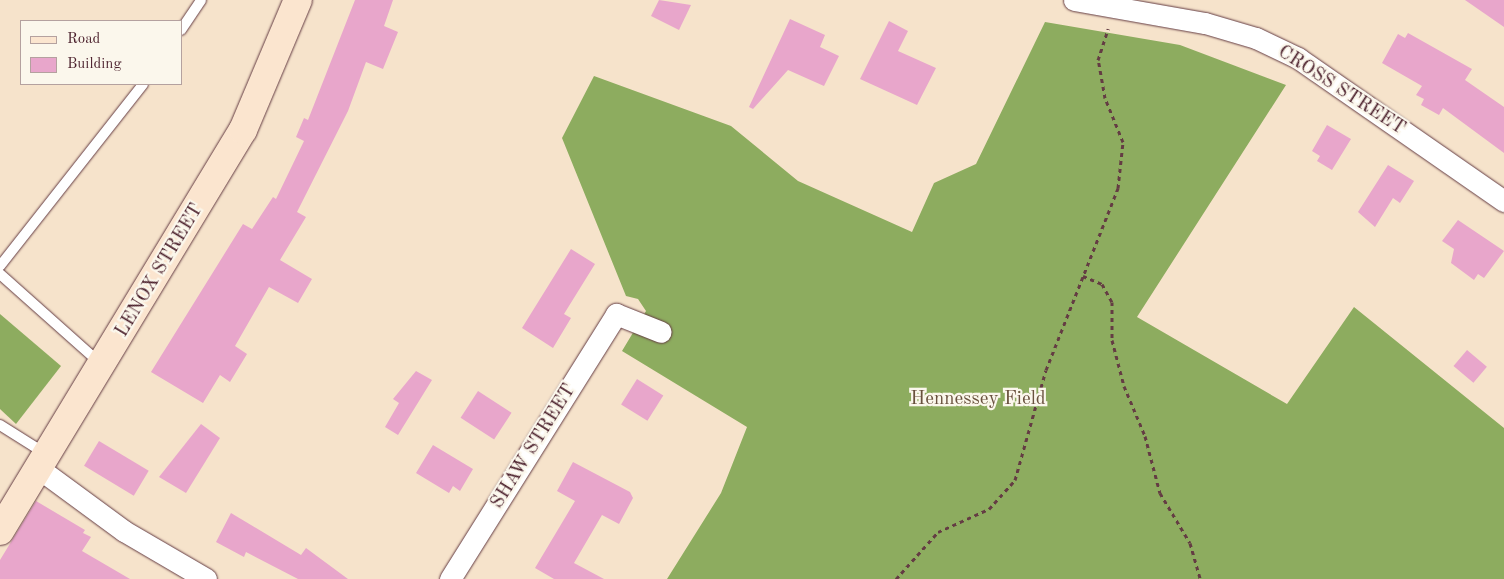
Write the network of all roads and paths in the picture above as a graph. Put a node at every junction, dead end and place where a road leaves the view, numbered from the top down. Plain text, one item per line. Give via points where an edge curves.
1 (201, 0) edge
2 (298, 0) edge
3 (1074, 0) edge
4 (1116, 8) junction
5 (182, 28) edge
6 (141, 85) edge
7 (1504, 201) edge
8 (0, 266) edge
9 (0, 274) edge
10 (1083, 276) junction
11 (661, 332) dead end
12 (104, 366) junction
13 (0, 425) edge
14 (45, 463) junction
15 (0, 531) edge
16 (206, 579) edge
17 (450, 579) edge
18 (896, 579) edge
19 (1200, 579) edge

1 - 5 lane
2 - 12 street, LENOX STREET via 243,130
3 - 4 street, CROSS STREET
4 - 7 street, CROSS STREET via 1205,24 1256,38 1298,58
4 - 10 path via 1098,60 1105,98 1123,142 1118,188
6 - 8 lane
9 - 12 lane
10 - 18 path via 1069,320 1046,370 1015,480 989,510 938,532
10 - 19 path via 1102,284 1112,302 1112,340 1124,386 1145,436 1160,493 1190,543
11 - 17 street, SHAW STREET via 616,314
12 - 14 street, LENOX STREET
13 - 14 lane
14 - 15 street, LENOX STREET
14 - 16 street via 124,531

